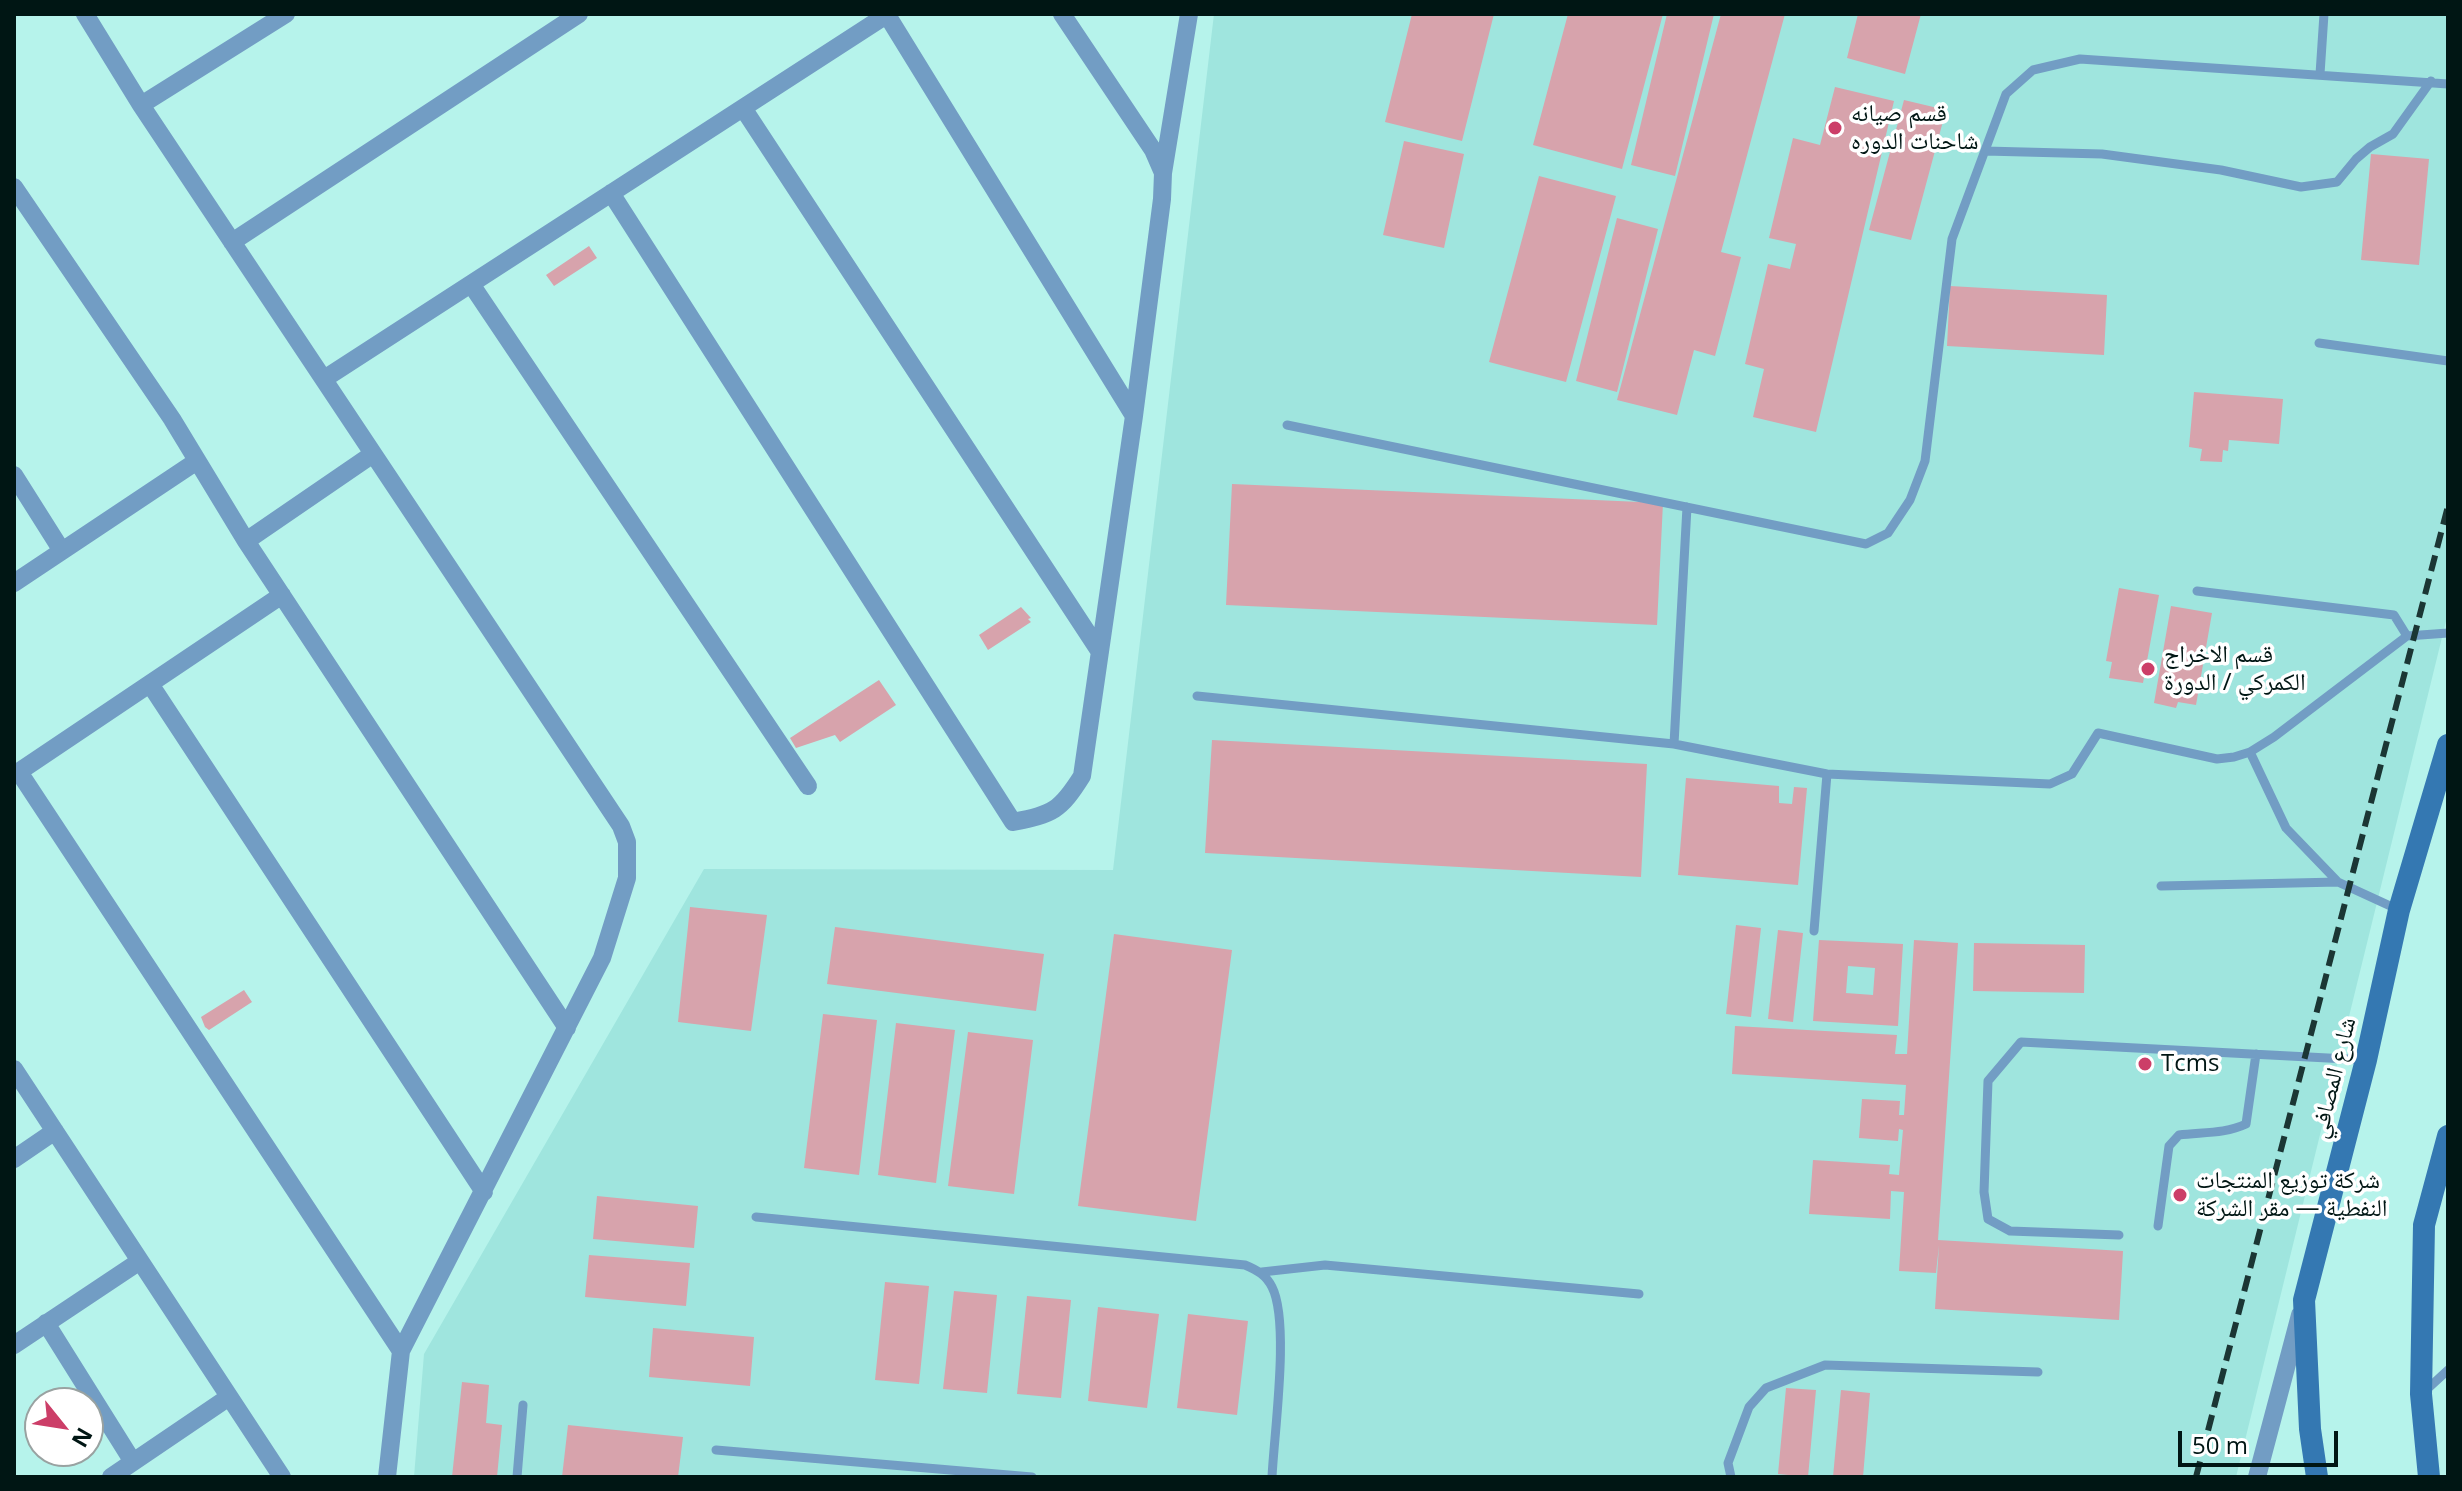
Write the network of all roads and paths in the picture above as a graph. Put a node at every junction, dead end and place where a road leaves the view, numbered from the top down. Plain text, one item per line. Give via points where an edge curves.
1 (85, 14) edge
2 (286, 14) edge
3 (579, 14) edge
4 (887, 14) edge
5 (1062, 14) edge
6 (1189, 14) edge
7 (2324, 14) edge
8 (2320, 74) junction
9 (2431, 81) junction
10 (2448, 84) edge
11 (141, 105) junction
12 (743, 108) junction
13 (1985, 151) junction
14 (1163, 173) junction
15 (14, 187) edge
16 (611, 193) junction
17 (232, 242) junction
18 (471, 284) junction
19 (2319, 343) dead end
20 (2448, 361) edge
21 (324, 379) junction
22 (1134, 416) junction
23 (1287, 425) dead end
24 (373, 454) junction
25 (197, 461) junction
26 (14, 475) edge
27 (1687, 507) junction
28 (246, 541) junction
29 (62, 551) junction
30 (14, 583) edge
31 (2197, 591) dead end
32 (282, 595) junction
33 (2448, 633) edge
34 (2407, 636) junction
35 (1100, 652) junction
36 (150, 684) junction
37 (1197, 696) dead end
38 (1674, 744) junction
39 (2448, 745) edge
40 (2250, 752) junction
41 (16, 774) edge
42 (1827, 774) junction
43 (808, 786) dead end
44 (2338, 882) junction
45 (2161, 886) dead end
46 (2399, 910) junction
47 (1814, 931) dead end
48 (567, 1028) junction
49 (2256, 1054) junction
50 (2366, 1060) junction
51 (14, 1069) edge
52 (55, 1131) junction
53 (2448, 1136) edge
54 (14, 1159) edge
55 (484, 1192) junction
56 (756, 1217) dead end
57 (2158, 1226) dead end
58 (2119, 1235) dead end
59 (140, 1261) junction
60 (1262, 1272) junction
61 (1639, 1294) dead end
62 (2304, 1300) junction
63 (46, 1323) junction
64 (14, 1345) edge
65 (401, 1351) junction
66 (2448, 1370) edge
67 (2038, 1372) dead end
68 (2421, 1394) junction
69 (229, 1397) junction
70 (523, 1405) dead end
71 (716, 1450) dead end
72 (133, 1462) junction
73 (111, 1477) edge
74 (282, 1477) edge
75 (387, 1477) edge
76 (517, 1477) edge
77 (1032, 1477) edge
78 (1272, 1477) edge
79 (1731, 1477) edge
80 (2257, 1477) edge
81 (2317, 1477) edge
82 (2429, 1477) edge

1 - 11 street
2 - 11 street
3 - 17 street
4 - 12 street
4 - 22 street
5 - 14 street
6 - 14 street
7 - 8 lane
8 - 9 lane
8 - 13 lane via 2080,59 2033,70 2006,94
9 - 10 lane
9 - 13 lane via 2393,134 2370,147 2337,182 2301,187 2102,154
11 - 17 street
12 - 16 street
12 - 35 street
13 - 27 lane via 1952,239 1925,461 1910,500 1888,533 1866,544
14 - 22 street
15 - 25 street
16 - 18 street
16 - 35 street via 1013,822 1048,815 1082,776
17 - 21 street
18 - 21 street
18 - 43 street
19 - 20 lane
21 - 24 street
22 - 35 street
23 - 27 lane
24 - 28 street
24 - 48 street via 627,842 627,878 617,915
25 - 28 street
25 - 29 street
26 - 29 street
27 - 38 lane
28 - 32 street
29 - 30 street
31 - 34 lane via 2394,615
32 - 36 street
32 - 48 street
33 - 34 lane
34 - 40 lane
36 - 41 street
36 - 55 street
37 - 38 lane
38 - 42 lane
39 - 46 main road, شارع المصافي
40 - 42 lane via 2217,759 2098,733 2072,774 2050,784
40 - 44 lane via 2286,828
41 - 65 street
42 - 47 lane
44 - 45 lane
44 - 46 lane
46 - 50 main road, شارع المصافي
48 - 55 street
49 - 50 lane
49 - 57 lane via 2246,1124 2229,1132 2179,1135 2169,1146
49 - 58 lane via 2021,1042 1988,1081 1988,1219 2010,1231
50 - 62 main road, شارع المصافي
51 - 52 street
52 - 54 street
52 - 59 street
53 - 68 main road via 2424,1225
55 - 65 street
56 - 60 lane via 1245,1265
59 - 63 street
59 - 69 street
60 - 61 lane via 1325,1265
60 - 78 lane via 1273,1288 1281,1321
62 - 80 street
62 - 81 main road, شارع المصافي
63 - 64 street
63 - 72 street
65 - 75 street
66 - 68 lane
67 - 79 lane via 1825,1365 1766,1388 1749,1407 1728,1463
68 - 82 main road
69 - 72 street
69 - 74 street
70 - 76 lane
71 - 77 lane
72 - 73 street

